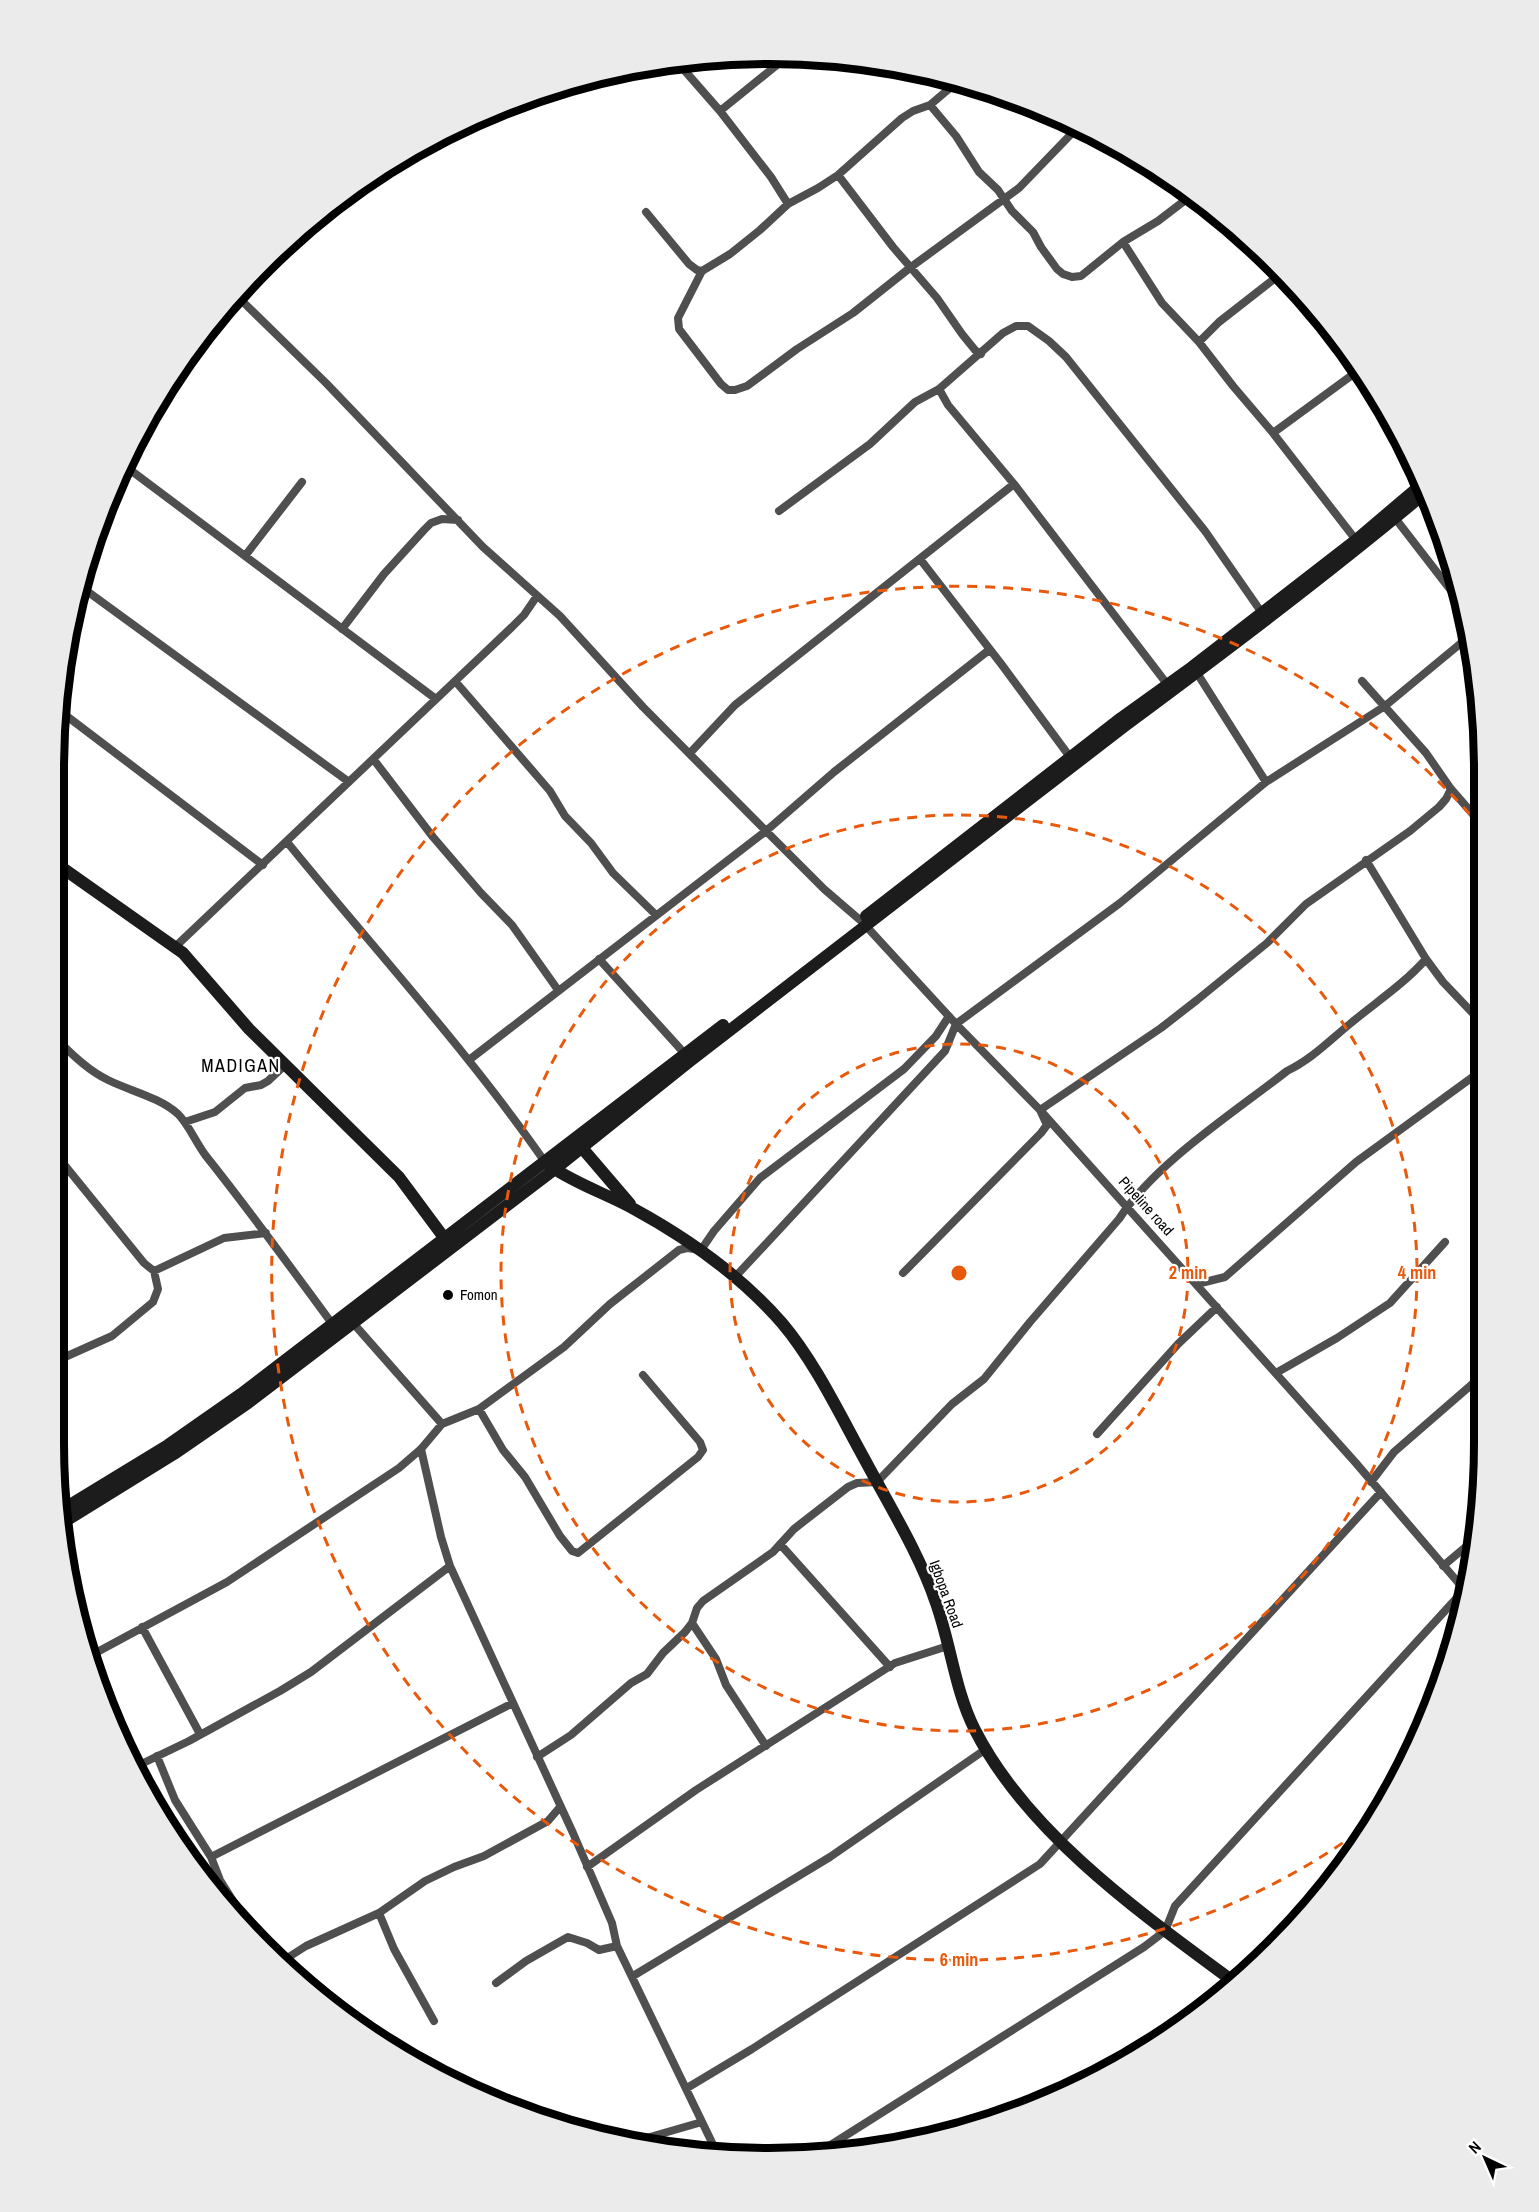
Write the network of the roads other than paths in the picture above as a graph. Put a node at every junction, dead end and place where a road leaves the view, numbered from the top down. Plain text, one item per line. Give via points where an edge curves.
1 (778, 64) edge
2 (684, 70) edge
3 (950, 88) edge
4 (930, 105) junction
5 (720, 111) junction
6 (1072, 133) edge
7 (838, 175) junction
8 (1004, 198) junction
9 (1185, 200) edge
10 (788, 204) junction
11 (646, 212) dead end
12 (1124, 242) junction
13 (911, 267) junction
14 (702, 271) junction
15 (1275, 278) edge
16 (242, 301) edge
17 (1199, 342) junction
18 (981, 354) junction
19 (1353, 374) edge
20 (939, 389) junction
21 (1273, 433) junction
22 (131, 471) edge
23 (302, 482) dead end
24 (1014, 484) junction
25 (1416, 489) edge
26 (1420, 497) edge
27 (779, 512) dead end
28 (1395, 518) junction
29 (458, 520) junction
30 (1356, 540) junction
31 (245, 556) junction
32 (920, 559) junction
33 (1451, 590) edge
34 (88, 592) edge
35 (537, 596) junction
36 (1262, 613) junction
37 (342, 629) junction
38 (1463, 642) edge
39 (989, 650) junction
40 (1197, 674) junction
41 (455, 681) junction
42 (1362, 681) dead end
43 (1167, 684) junction
44 (436, 699) junction
45 (1384, 706) junction
46 (67, 716) edge
47 (690, 753) junction
48 (1070, 758) junction
49 (374, 760) junction
50 (350, 782) junction
51 (1266, 782) junction
52 (1450, 789) junction
53 (1474, 816) edge
54 (766, 831) junction
55 (287, 842) junction
56 (1366, 860) junction
57 (263, 865) junction
58 (64, 869) edge
59 (656, 915) junction
60 (863, 923) junction
61 (175, 947) junction
62 (599, 959) junction
63 (1426, 959) junction
64 (558, 990) junction
65 (1474, 1014) edge
66 (949, 1016) junction
67 (956, 1024) junction
68 (64, 1046) edge
69 (685, 1054) junction
70 (469, 1060) junction
71 (285, 1065) junction
72 (1474, 1076) edge
73 (1041, 1110) junction
74 (185, 1122) junction
75 (578, 1143) junction
76 (64, 1164) edge
77 (550, 1166) junction
78 (1127, 1206) junction
79 (635, 1209) junction
80 (266, 1233) junction
81 (445, 1239) junction
82 (1445, 1242) dead end
83 (701, 1250) junction
84 (154, 1271) junction
85 (903, 1273) dead end
86 (736, 1276) junction
87 (1197, 1284) junction
88 (1217, 1307) junction
89 (353, 1323) junction
90 (333, 1325) junction
91 (65, 1357) edge
92 (1276, 1373) junction
93 (644, 1376) dead end
94 (1474, 1383) edge
95 (479, 1409) junction
96 (442, 1424) junction
97 (1097, 1434) dead end
98 (421, 1449) junction
99 (877, 1482) junction
100 (1371, 1482) junction
101 (1381, 1492) junction
102 (68, 1506) edge
103 (69, 1519) edge
104 (780, 1544) junction
105 (1466, 1546) edge
106 (450, 1566) junction
107 (1443, 1566) junction
108 (1460, 1585) edge
109 (1455, 1604) edge
110 (692, 1623) junction
111 (142, 1627) junction
112 (948, 1646) junction
113 (97, 1652) edge
114 (890, 1667) junction
115 (513, 1703) junction
116 (200, 1734) junction
117 (766, 1746) junction
118 (986, 1749) junction
119 (157, 1756) junction
120 (537, 1757) junction
121 (142, 1763) edge
122 (560, 1807) junction
123 (1061, 1843) junction
124 (212, 1857) junction
125 (587, 1867) junction
126 (230, 1897) edge
127 (379, 1913) junction
128 (1165, 1931) junction
129 (617, 1946) junction
130 (289, 1958) edge
131 (633, 1976) junction
132 (1228, 1978) edge
133 (496, 1983) dead end
134 (434, 2021) dead end
135 (687, 2088) junction
136 (702, 2122) junction
137 (650, 2137) edge
138 (832, 2144) edge
139 (713, 2145) edge

1 - 5 street
2 - 5 street
3 - 4 street
4 - 7 street via 902,118
4 - 8 street
5 - 10 street
6 - 8 street via 1033,176
7 - 10 street
7 - 13 street
8 - 12 street via 1057,269 1072,277 1081,276
8 - 13 street
9 - 12 street
10 - 14 street via 738,248
11 - 14 street via 689,264
12 - 17 street via 1162,303
13 - 14 street via 853,313 747,386 735,390 722,384 679,329 678,318
13 - 18 street
15 - 17 street
16 - 29 street, Pipeline road
17 - 21 street
18 - 20 street
18 - 36 street via 1016,326 1028,326 1049,341 1205,531
19 - 21 street
20 - 24 street
20 - 27 street via 915,402 870,444
21 - 30 street
22 - 31 street
23 - 31 street
24 - 32 street
24 - 43 street
25 - 30 main road
26 - 28 main road
28 - 33 street
28 - 40 main road
29 - 35 street, Pipeline road
29 - 37 street via 431,523 384,574
30 - 36 main road
31 - 37 street
32 - 39 street
32 - 47 street via 735,705
34 - 50 street
35 - 41 street via 524,615
35 - 47 street, Pipeline road
36 - 43 main road
37 - 44 street
38 - 45 street
39 - 48 street
39 - 54 street
40 - 51 street
40 - 60 main road
41 - 44 street
41 - 59 street via 550,791 565,816 613,873
42 - 45 street
43 - 48 main road
44 - 49 street
45 - 51 street
45 - 52 street
46 - 57 street
47 - 54 street, Pipeline road
48 - 60 main road
49 - 50 street
49 - 64 street via 480,893 512,925
50 - 55 street
51 - 67 street via 1120,903
52 - 53 street
52 - 56 street via 1439,807
54 - 59 street
54 - 60 street, Pipeline road
55 - 57 street
55 - 70 street
56 - 63 street
56 - 73 street via 1306,904 1267,943 1188,1007
57 - 61 street
58 - 61 main road
59 - 62 street
60 - 66 street, Pipeline road
60 - 69 main road
60 - 75 main road via 690,1061
61 - 71 main road
62 - 64 street
62 - 69 street
63 - 65 street
63 - 78 street via 1317,1053 1287,1071 1168,1164
64 - 70 street
66 - 67 street, Pipeline road
66 - 83 street via 936,1036 904,1069 760,1178
67 - 73 street, Pipeline road
67 - 86 street via 945,1052
68 - 74 street via 106,1079 166,1105
69 - 75 main road
70 - 77 street
71 - 74 street via 268,1081 245,1088 215,1112
71 - 81 main road via 399,1177
72 - 87 street via 1356,1162 1225,1277
73 - 78 street, Pipeline road
73 - 85 street via 1047,1125 1041,1133
74 - 80 street via 199,1147
75 - 77 main road
75 - 79 main road
76 - 84 street
77 - 79 main road
77 - 81 main road
77 - 89 main road
78 - 87 street, Pipeline road
78 - 99 street via 984,1379 952,1404
79 - 83 main road, Igbopa Road
80 - 84 street via 224,1238
80 - 90 street
81 - 90 main road
82 - 92 street via 1390,1303
83 - 86 main road, Igbopa Road
83 - 95 street via 679,1250 610,1304 564,1347
84 - 91 street via 158,1289 153,1302 112,1336
86 - 99 main road, Igbopa Road via 790,1334
87 - 88 street, Pipeline road
88 - 92 street, Pipeline road
88 - 97 street
89 - 96 street
89 - 103 main road via 248,1403
90 - 102 main road via 168,1445
92 - 100 street, Pipeline road
93 - 95 street via 703,1450 579,1553 572,1551 560,1536
94 - 100 street via 1394,1452
95 - 96 street
96 - 98 street
98 - 106 street
98 - 111 street via 399,1468 227,1581
99 - 104 street via 848,1487
99 - 112 main road, Igbopa Road via 936,1602
100 - 101 street, Pipeline road
101 - 107 street, Pipeline road
101 - 123 street
104 - 110 street via 703,1602
104 - 114 street
105 - 107 street
106 - 115 street
106 - 116 street via 311,1672
107 - 108 street, Pipeline road
109 - 128 street via 1175,1906
110 - 117 street
110 - 120 street via 646,1674 571,1735
111 - 113 street
111 - 116 street
112 - 114 street
112 - 118 main road, Igbopa Road via 968,1714
114 - 117 street
115 - 120 street
115 - 124 street
116 - 119 street
117 - 125 street
118 - 123 main road, Igbopa Road via 1026,1805
118 - 131 street via 830,1857
119 - 121 street
119 - 124 street via 179,1808
120 - 122 street
122 - 125 street
122 - 127 street via 548,1821 484,1856 425,1881
123 - 128 main road, Igbopa Road
123 - 135 street via 1040,1864
124 - 126 street
125 - 129 street via 612,1923
127 - 130 street
127 - 134 street
128 - 132 main road, Igbopa Road
128 - 138 street
129 - 131 street
129 - 133 street via 599,1950 568,1936
131 - 135 street
135 - 136 street
136 - 137 street
136 - 139 street

